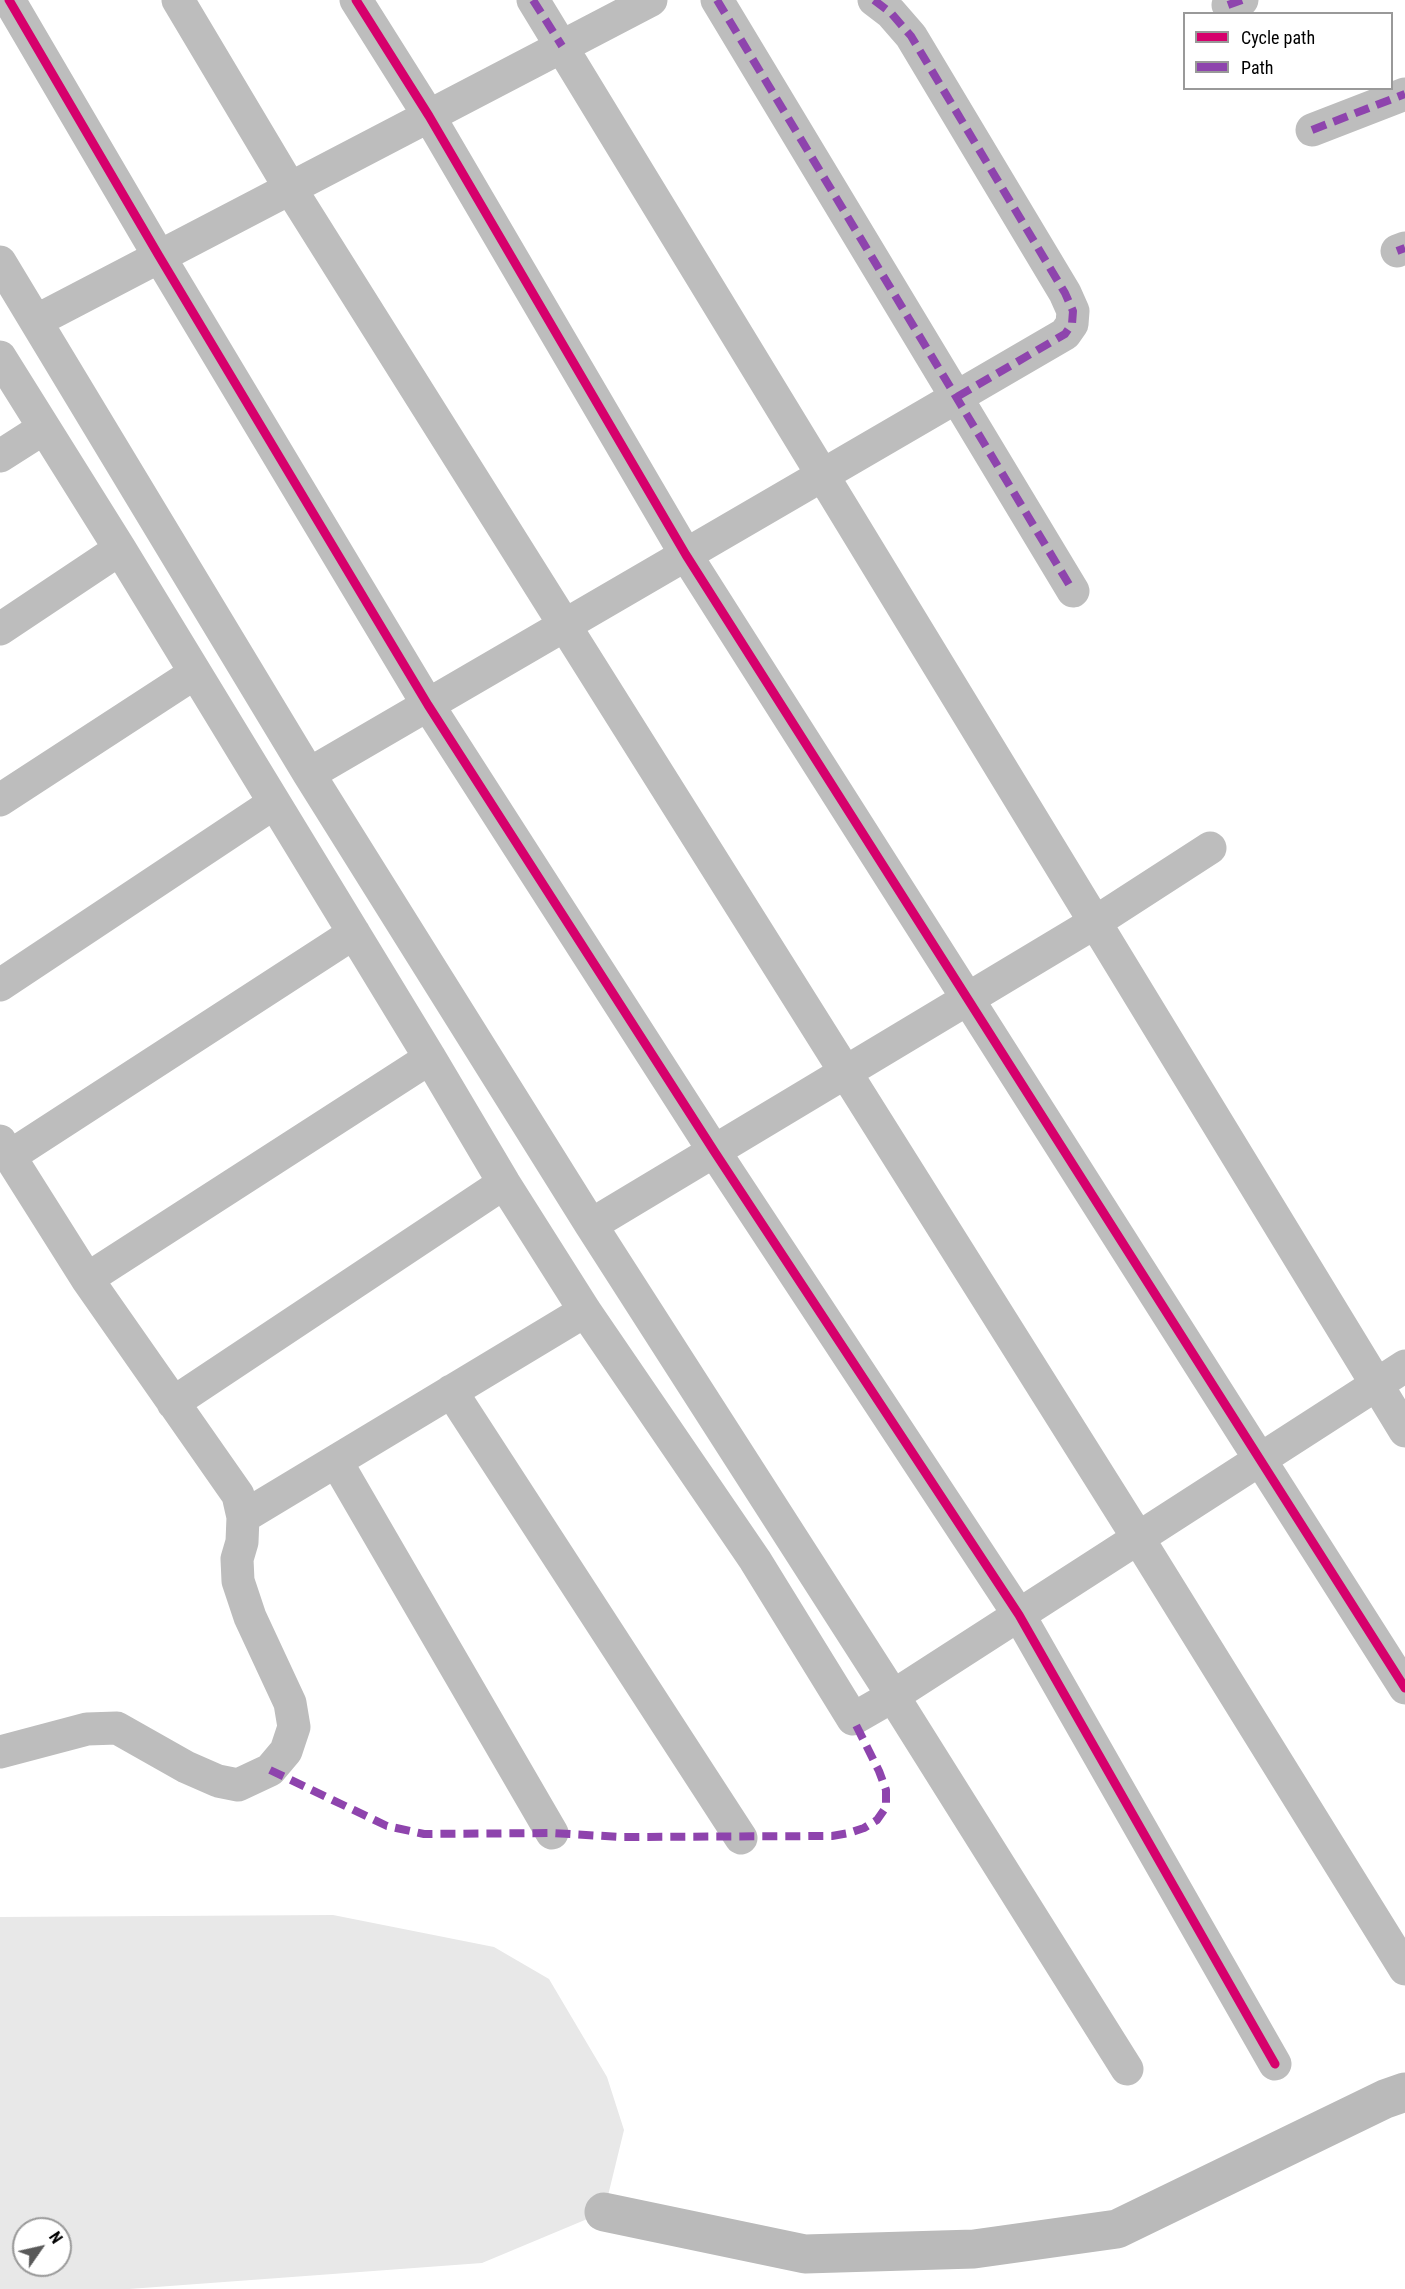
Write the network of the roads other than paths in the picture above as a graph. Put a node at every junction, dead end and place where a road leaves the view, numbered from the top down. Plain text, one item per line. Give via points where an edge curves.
1 (9, 0) edge
2 (178, 0) edge
3 (356, 0) edge
4 (533, 0) edge
5 (651, 0) edge
6 (717, 0) edge
7 (874, 0) edge
8 (562, 46) junction
9 (1405, 94) edge
10 (429, 116) junction
11 (1312, 130) dead end
12 (290, 188) junction
13 (159, 256) junction
14 (0, 262) edge
15 (36, 321) junction
16 (0, 357) edge
17 (955, 398) junction
18 (44, 428) junction
19 (0, 456) edge
20 (822, 475) junction
21 (120, 549) junction
22 (686, 555) junction
23 (1073, 591) dead end
24 (565, 625) junction
25 (0, 629) edge
26 (195, 673) junction
27 (428, 705) junction
28 (309, 774) junction
29 (0, 800) edge
30 (274, 803) junction
31 (1210, 848) dead end
32 (1094, 923) junction
33 (354, 933) junction
34 (0, 985) edge
35 (968, 999) junction
36 (430, 1058) junction
37 (846, 1072) junction
38 (5, 1148) edge
39 (714, 1151) junction
40 (504, 1183) junction
41 (591, 1225) junction
42 (87, 1280) junction
43 (585, 1311) junction
44 (1405, 1366) edge
45 (1376, 1385) junction
46 (451, 1391) junction
47 (173, 1403) junction
48 (1405, 1431) edge
49 (1259, 1460) junction
50 (336, 1461) junction
51 (243, 1517) junction
52 (1138, 1538) junction
53 (794, 1539) junction
54 (755, 1560) junction
55 (1019, 1615) junction
56 (1405, 1688) edge
57 (894, 1696) junction
58 (0, 1752) edge
59 (552, 1833) dead end
60 (741, 1838) dead end
61 (1405, 1969) edge
62 (1275, 2064) dead end
63 (1127, 2069) dead end

1 - 13 street
2 - 12 street
3 - 10 street
4 - 8 street
5 - 8 street
6 - 17 street
7 - 17 street via 911,36 1073,311 1072,324 1065,334
8 - 10 street
8 - 20 street
9 - 11 street
10 - 12 street
10 - 22 street
12 - 13 street
12 - 24 street
13 - 15 street
13 - 27 street
14 - 15 street
15 - 28 street
16 - 18 street
17 - 20 street
17 - 23 street
18 - 19 street
18 - 21 street
20 - 22 street
20 - 32 street
21 - 25 street
21 - 26 street
22 - 24 street
22 - 35 street
24 - 27 street
24 - 37 street
26 - 29 street
26 - 30 street
27 - 28 street
27 - 39 street
28 - 41 street
30 - 33 street
30 - 34 street
31 - 32 street
32 - 35 street
32 - 45 street
33 - 36 street
33 - 38 street
35 - 37 street
35 - 49 street
36 - 40 street
36 - 42 street
37 - 39 street
37 - 52 street
38 - 42 street
39 - 41 street
39 - 55 street
40 - 43 street
40 - 47 street
41 - 53 street
42 - 47 street
43 - 46 street
43 - 54 street
44 - 45 street
45 - 48 street
45 - 49 street
46 - 50 street
46 - 60 street
47 - 51 street via 238,1495
49 - 52 street
49 - 56 street
50 - 51 street
50 - 59 street
51 - 58 street via 238,1581 250,1617 290,1703 294,1727 286,1751 270,1770 238,1785 218,1781 129,1733 105,1727
52 - 55 street
52 - 61 street
53 - 54 street
53 - 57 street
54 - 57 street via 853,1719
55 - 57 street
55 - 62 street
57 - 63 street

